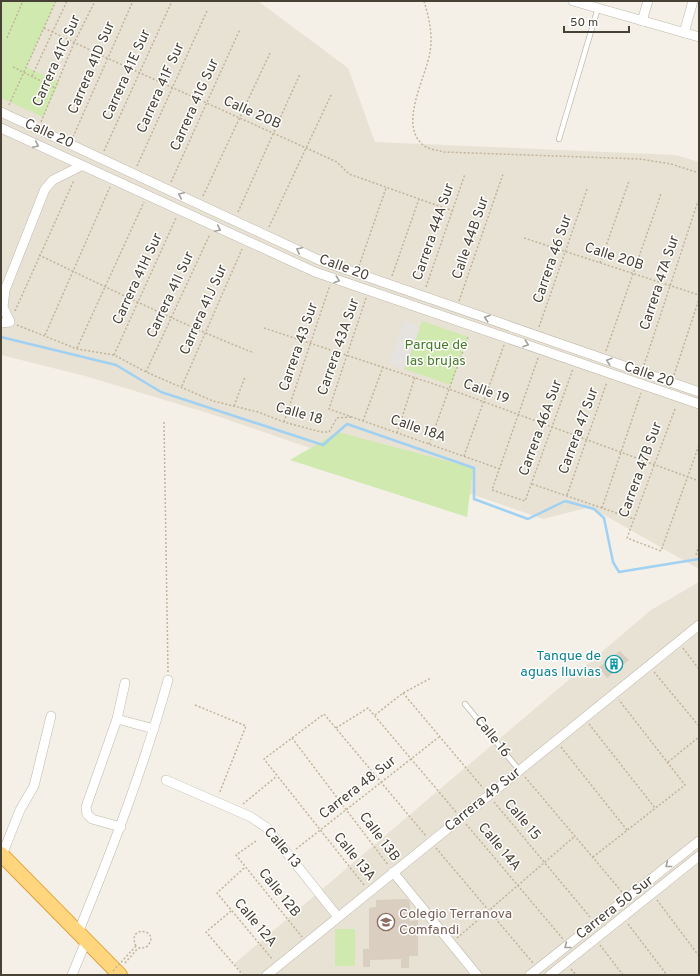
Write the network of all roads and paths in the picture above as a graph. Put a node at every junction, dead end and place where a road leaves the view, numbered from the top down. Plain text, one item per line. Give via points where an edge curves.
1 (23, 1) edge
2 (56, 1) edge
3 (67, 1) edge
4 (95, 1) edge
5 (133, 1) edge
6 (172, 1) edge
7 (424, 1) edge
8 (573, 1) edge
9 (648, 1) edge
10 (693, 1) edge
11 (600, 5) edge
12 (207, 11) dead end
13 (642, 21) junction
14 (44, 28) junction
15 (240, 30) dead end
16 (53, 32) junction
17 (684, 33) junction
18 (699, 37) edge
19 (7, 38) dead end
20 (74, 43) junction
21 (270, 53) dead end
22 (107, 58) junction
23 (13, 67) dead end
24 (23, 72) junction
25 (138, 72) junction
26 (300, 74) dead end
27 (32, 76) junction
28 (55, 88) junction
29 (173, 88) junction
30 (332, 93) dead end
31 (207, 104) junction
32 (3, 113) edge
33 (240, 118) junction
34 (1, 128) edge
35 (39, 129) junction
36 (273, 133) junction
37 (559, 139) dead end
38 (71, 144) junction
39 (307, 148) junction
40 (101, 158) junction
41 (81, 166) junction
42 (134, 173) junction
43 (699, 173) edge
44 (465, 174) dead end
45 (503, 174) dead end
46 (113, 180) junction
47 (629, 181) dead end
48 (386, 188) junction
49 (168, 189) junction
50 (588, 190) dead end
51 (661, 194) dead end
52 (147, 195) junction
53 (419, 199) junction
54 (698, 200) dead end
55 (199, 203) junction
56 (180, 211) junction
57 (453, 211) junction
58 (235, 220) junction
59 (214, 227) junction
60 (266, 235) junction
61 (524, 238) dead end
62 (245, 242) junction
63 (566, 252) junction
64 (39, 255) junction
65 (600, 263) junction
66 (73, 272) junction
67 (356, 273) junction
68 (633, 274) junction
69 (333, 279) junction
70 (389, 285) junction
71 (670, 285) junction
72 (104, 288) junction
73 (369, 291) junction
74 (699, 295) edge
75 (422, 296) junction
76 (699, 299) edge
77 (137, 303) junction
78 (457, 308) junction
79 (172, 318) junction
80 (6, 323) edge
81 (264, 328) dead end
82 (205, 333) junction
83 (536, 335) junction
84 (44, 336) junction
85 (468, 337) dead end
86 (507, 338) junction
87 (311, 344) junction
88 (77, 349) junction
89 (541, 350) junction
90 (254, 353) dead end
91 (114, 355) junction
92 (347, 355) junction
93 (603, 359) junction
94 (576, 361) junction
95 (383, 367) junction
96 (146, 372) junction
97 (642, 372) junction
98 (610, 373) junction
99 (245, 377) dead end
100 (415, 378) junction
101 (671, 382) junction
102 (644, 385) junction
103 (182, 386) junction
104 (449, 389) junction
105 (699, 392) edge
106 (483, 401) junction
107 (699, 404) edge
108 (234, 406) junction
109 (328, 409) joint
110 (675, 409) dead end
111 (520, 414) junction
112 (352, 417) junction
113 (363, 421) junction
114 (164, 422) dead end
115 (284, 422) junction
116 (552, 427) junction
117 (397, 433) junction
118 (586, 439) junction
119 (429, 444) junction
120 (699, 445) edge
121 (621, 453) junction
122 (464, 456) junction
123 (654, 465) junction
124 (500, 469) junction
125 (688, 477) junction
126 (699, 481) edge
127 (532, 484) junction
128 (567, 495) junction
129 (602, 508) junction
130 (634, 519) junction
131 (699, 545) edge
132 (696, 554) dead end
133 (699, 625) edge
134 (678, 642) junction
135 (649, 666) junction
136 (699, 669) edge
137 (431, 678) dead end
138 (168, 680) joint
139 (125, 683) dead end
140 (403, 693) junction
141 (614, 694) junction
142 (465, 704) dead end
143 (195, 705) dead end
144 (324, 714) dead end
145 (375, 715) junction
146 (51, 716) dead end
147 (584, 718) junction
148 (117, 719) junction
149 (699, 726) edge
150 (336, 728) dead end
151 (154, 729) junction
152 (440, 736) junction
153 (699, 737) edge
154 (292, 738) junction
155 (556, 741) junction
156 (411, 758) junction
157 (668, 762) junction
158 (519, 770) junction
159 (277, 776) junction
160 (166, 780) dead end
161 (489, 795) junction
162 (216, 801) junction
163 (656, 808) junction
164 (346, 809) junction
165 (235, 810) junction
166 (461, 818) junction
167 (121, 827) junction
168 (320, 830) junction
169 (627, 830) junction
170 (575, 836) junction
171 (256, 841) dead end
172 (699, 841) edge
173 (2, 855) edge
174 (288, 855) junction
175 (699, 856) edge
176 (593, 857) junction
177 (544, 862) junction
178 (245, 868) junction
179 (393, 872) junction
180 (518, 885) junction
181 (370, 892) junction
182 (652, 893) junction
183 (627, 898) junction
184 (231, 910) junction
185 (338, 917) junction
186 (622, 917) junction
187 (595, 923) junction
188 (82, 937) junction
189 (595, 939) junction
190 (307, 943) junction
191 (451, 943) junction
192 (568, 945) junction
193 (699, 956) edge
194 (278, 966) junction
195 (117, 973) edge
196 (72, 975) edge
197 (243, 975) edge
198 (267, 975) edge
199 (477, 975) edge
200 (530, 975) edge
201 (550, 975) edge
202 (623, 975) edge
203 (667, 975) edge

1 - 19 path
2 - 14 path
3 - 16 path
4 - 20 path, Carrera 41C Sur
5 - 22 path, Carrera 41D Sur
6 - 25 path, Carrera 41E Sur
7 - 43 path via 432,35 431,47 412,120 417,138 427,147 444,152 640,158
8 - 11 street
9 - 13 street
10 - 17 street
11 - 13 street
11 - 37 lane
12 - 29 path, Carrera 41F Sur
13 - 17 street
14 - 16 path, Calle 20B
14 - 24 path
15 - 31 path, Carrera 41G Sur
16 - 20 path, Calle 20B
16 - 27 path
17 - 18 street
20 - 22 path, Calle 20B
20 - 28 path, Carrera 41C Sur
21 - 33 path
22 - 25 path, Calle 20B
22 - 38 path, Carrera 41D Sur
23 - 24 path
24 - 27 path
24 - 32 path
25 - 29 path, Calle 20B
25 - 40 path, Carrera 41E Sur
26 - 36 path
27 - 28 path
28 - 35 path, Carrera 41C Sur
29 - 31 path, Calle 20B
29 - 42 path, Carrera 41F Sur
30 - 39 path
31 - 33 path, Calle 20B
31 - 49 path, Carrera 41G Sur
32 - 35 street, Calle 20
33 - 36 path, Calle 20B
33 - 55 path
34 -> 41 street, Calle 20
35 - 38 street, Calle 20
36 - 39 path, Calle 20B
36 - 58 path
38 - 40 street, Calle 20
39 - 48 path, Calle 20B via 338,162 349,174
39 - 60 path
40 - 42 street, Calle 20
41 - 46 street, Calle 20
41 - 64 path
41 - 80 street via 53,180 45,189 5,290 3,307
42 - 49 street, Calle 20
44 - 57 path, Carrera 44A Sur
45 - 78 path, Calle 44B Sur
46 - 52 street, Calle 20
46 - 66 path
47 - 65 path
48 - 53 path, Calle 20B
48 - 67 path
55 -> 49 street, Calle 20
50 - 63 path, Carrera 46 Sur
51 - 68 path
52 - 56 street, Calle 20
52 - 72 path
53 - 57 path, Calle 20B
53 - 70 path
54 - 71 path, Carrera 47A Sur
55 - 58 street, Calle 20
56 - 59 street, Calle 20
56 - 77 path, Carrera 41H Sur
57 - 75 path, Carrera 44A Sur
58 - 60 street, Calle 20
59 -> 62 street, Calle 20
59 - 79 path, Carrera 41I Sur
67 -> 60 street, Calle 20 via 320,260
61 - 63 path, Calle 20B
62 - 69 street, Calle 20
62 - 82 path, Carrera 41J Sur
63 - 65 path, Calle 20B
63 - 83 path, Carrera 46 Sur
64 - 66 path
64 - 80 path
65 - 68 path, Calle 20B
66 - 72 path
66 - 84 path
67 - 70 street, Calle 20
68 - 71 path, Calle 20B
68 - 93 path
69 -> 73 street, Calle 20
69 - 87 path, Carrera 43 Sur
70 - 75 street, Calle 20
71 - 74 path, Calle 20B
71 - 97 path, Carrera 47A Sur
72 - 77 path
72 - 88 path
73 - 86 street, Calle 20
73 - 92 path, Carrera 43A Sur
75 - 78 street, Calle 20
76 - 101 path
77 - 79 path
77 - 91 path, Carrera 41H Sur
83 -> 78 street, Calle 20
79 - 82 path
79 - 96 path, Carrera 41I Sur
80 - 84 path, Calle 18
81 - 87 path, Calle 19
82 - 90 path
82 - 103 path, Carrera 41J Sur
83 - 93 street, Calle 20
84 - 88 path, Calle 18
85 - 104 path
86 -> 89 street, Calle 20
86 - 106 path
87 - 92 path, Calle 19
87 - 115 path, Carrera 43 Sur
88 - 91 path, Calle 18
89 - 94 street, Calle 20
89 - 111 path
91 - 96 path, Calle 18
92 - 95 path, Calle 19
92 - 109 path, Carrera 43A Sur
97 -> 93 street, Calle 20
94 - 98 street, Calle 20
94 - 116 path, Carrera 46A Sur
95 - 100 path, Calle 19
95 - 113 path
96 - 103 path, Calle 18
97 - 101 street, Calle 20
98 - 102 street, Calle 20
98 - 118 path, Carrera 47 Sur
99 - 108 path
100 - 104 path, Calle 19
100 - 117 path
101 - 105 street, Calle 20
102 - 107 street, Calle 20
102 - 121 path
103 - 108 path, Calle 18 via 213,401
104 - 106 path, Calle 19
104 - 119 path
106 - 111 path, Calle 19
106 - 122 path
108 - 115 path, Calle 18
109 - 112 path, Calle 18A
110 - 123 path, Carrera 47B Sur
111 - 116 path, Calle 19
111 - 124 path
112 - 113 path, Calle 18A
112 - 115 path, Calle 18 via 337,418 329,432
113 - 117 path, Calle 18A
114 - 138 path
116 - 118 path, Calle 19
116 - 127 path, Carrera 46A Sur
117 - 119 path, Calle 18A
118 - 121 path, Calle 19
118 - 128 path, Carrera 47 Sur
119 - 122 path, Calle 18A
120 - 125 path
121 - 123 path, Calle 19
121 - 129 path
122 - 124 path, Calle 18A
123 - 125 path, Calle 19
123 - 130 path, Carrera 47B Sur
124 - 127 path, Carrera 46A Sur via 492,490 525,502
125 - 126 path, Calle 19
125 - 130 path, Carrera 47B Sur via 661,551 627,538
127 - 128 path
128 - 129 path
129 - 130 path
131 - 132 path
133 - 134 street, Carrera 49 Sur
134 - 135 street, Carrera 49 Sur
134 - 136 path
135 - 141 street, Carrera 49 Sur
135 - 149 path
137 - 140 path
138 - 151 street
139 - 148 street
140 - 145 path
140 - 152 path, Calle 15
141 - 147 street, Carrera 49 Sur
141 - 157 path
142 - 158 lane, Calle 16
143 - 162 path via 246,726
144 - 154 path
145 - 150 path, Calle 14A via 368,708
145 - 156 path, Calle 14A
146 - 173 street via 34,786 20,810
147 - 155 street, Carrera 49 Sur
147 - 163 path
148 - 151 street
148 - 167 street via 86,807 87,814 92,819
151 - 167 street
152 - 156 path, Carrera 48 Sur
152 - 161 path, Calle 15
153 - 157 path
154 - 159 path, Calle 13A via 264,759
154 - 164 path, Calle 13B
155 - 158 street, Carrera 49 Sur
155 - 169 path
156 - 164 path, Carrera 48 Sur
156 - 166 path, Calle 14A
157 - 163 path via 686,785
158 - 161 street, Carrera 49 Sur
158 - 170 path
159 - 165 path
159 - 168 path, Calle 13A
160 - 162 street, Calle 13
161 - 166 street, Carrera 49 Sur
161 - 177 path, Calle 15
162 - 165 street, Calle 13
163 - 169 path
164 - 168 path, Carrera 48 Sur
164 - 179 path, Calle 13B
165 - 174 street, Calle 13 via 267,828
166 - 179 street, Carrera 49 Sur
166 - 180 path, Calle 14A
167 - 188 street
168 - 174 path, Carrera 48 Sur
168 - 181 path, Calle 13A
169 - 176 path
170 - 176 path
170 - 177 path
171 - 178 path, Calle 12B via 236,855
172 -> 183 street, Carrera 50 Sur
173 - 188 highway
174 - 185 street, Calle 13
175 - 182 street, Carrera 50 Sur
176 - 183 path
177 - 180 path
177 - 187 path, Calle 15
178 - 184 path, Calle 12A via 217,893
178 - 190 path, Calle 12B
179 - 181 street, Carrera 49 Sur
179 - 191 street
180 - 191 path
180 - 192 path, Calle 14A
181 - 185 street, Carrera 49 Sur
182 - 186 street, Carrera 50 Sur
182 - 193 path
183 - 187 street, Carrera 50 Sur
184 - 194 path, Calle 12A
184 - 197 path via 206,932
185 - 190 street, Carrera 49 Sur
186 - 189 street, Carrera 50 Sur
186 - 203 path
187 - 192 street, Carrera 50 Sur
188 - 195 highway
188 - 196 street
189 - 201 street, Carrera 50 Sur
189 - 202 path
190 - 194 street, Carrera 49 Sur
191 - 199 street
192 -> 200 street, Carrera 50 Sur
194 - 198 street, Carrera 49 Sur
195 - 195 path, bridge via 136,946 134,936 138,932 148,933 151,937 148,946 138,948

